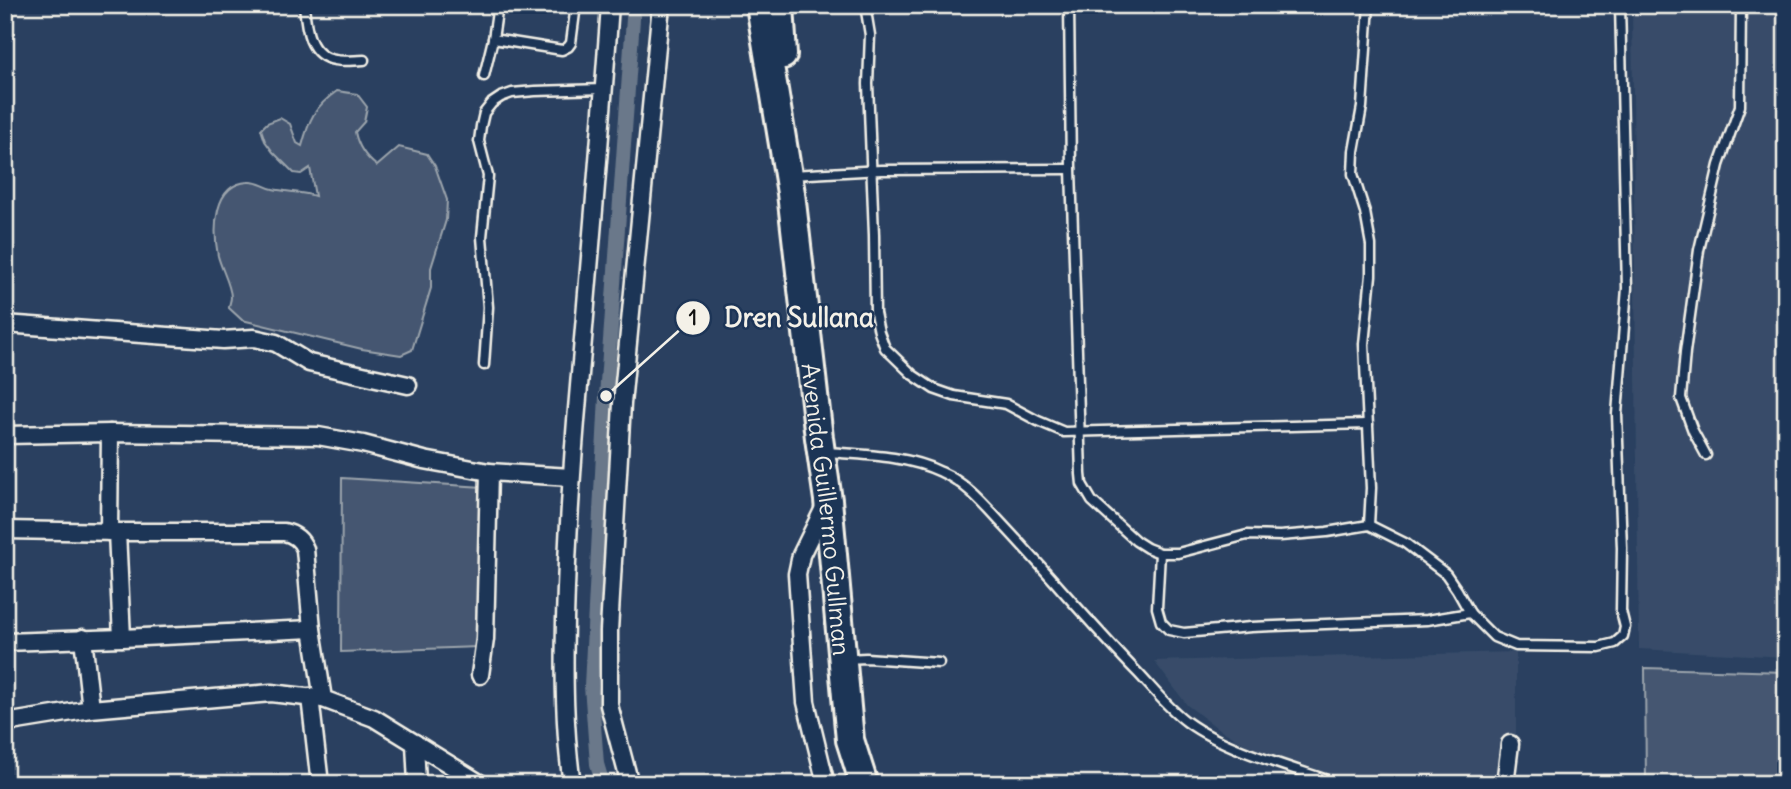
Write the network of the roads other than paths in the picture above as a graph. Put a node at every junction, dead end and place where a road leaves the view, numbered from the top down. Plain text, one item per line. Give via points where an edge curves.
1 (304, 5) edge
2 (498, 5) edge
3 (556, 5) edge
4 (610, 5) edge
5 (661, 5) edge
6 (760, 5) edge
7 (780, 5) edge
8 (865, 5) edge
9 (1069, 5) edge
10 (1369, 5) edge
11 (1620, 5) edge
12 (1741, 5) edge
13 (575, 7) edge
14 (493, 39) junction
15 (364, 60) dead end
16 (484, 76) dead end
17 (604, 89) junction
18 (1071, 169) junction
19 (870, 170) junction
20 (791, 184) junction
21 (5, 324) edge
22 (484, 365) dead end
23 (408, 385) dead end
24 (1368, 424) junction
25 (1080, 431) junction
26 (110, 433) junction
27 (5, 435) edge
28 (822, 451) junction
29 (1706, 455) dead end
30 (489, 472) junction
31 (571, 477) junction
32 (828, 500) junction
33 (1369, 525) junction
34 (5, 530) edge
35 (113, 532) junction
36 (1160, 554) junction
37 (1469, 613) junction
38 (312, 629) junction
39 (83, 638) junction
40 (122, 638) junction
41 (5, 642) edge
42 (843, 659) junction
43 (939, 663) dead end
44 (480, 675) dead end
45 (317, 698) junction
46 (91, 709) junction
47 (5, 723) edge
48 (415, 743) junction
49 (1510, 744) dead end
50 (320, 784) edge
51 (417, 784) edge
52 (481, 784) edge
53 (572, 784) edge
54 (630, 784) edge
55 (826, 784) edge
56 (864, 784) edge
57 (1339, 784) edge
58 (1505, 784) edge

1 - 15 lane via 309,39 315,48 336,61
2 - 14 lane
3 - 13 lane
4 - 17 street
5 - 54 street via 621,404 609,631 610,705
6 - 20 main road, Avenida Guillermo Gullman
7 - 20 main road, Avenida Guillermo Gullman
8 - 19 lane via 870,35
9 - 18 lane
10 - 24 lane via 1353,174 1371,245 1364,344
11 - 37 lane via 1627,288 1617,414 1623,636 1599,647 1516,646 1494,637
12 - 29 lane via 1740,106 1719,165 1699,250 1681,398
13 - 14 lane via 571,43 562,50
14 - 16 lane
17 - 22 lane via 512,93 484,113 479,141 488,176 482,237 488,307
17 - 31 street
18 - 19 lane
18 - 25 lane
19 - 20 lane
19 - 25 lane via 875,313 885,348 933,389 1006,404 1064,432
20 - 28 main road, Avenida Guillermo Gullman
21 - 23 street via 223,340 254,338 276,343 309,363
24 - 25 lane
24 - 33 lane
25 - 36 lane via 1086,492 1128,534
26 - 27 street
26 - 30 street via 318,436
26 - 35 street
28 - 32 main road, Avenida Guillermo Gullman
28 - 57 lane via 915,462 943,472 974,494 1111,646 1188,723 1220,741
30 - 31 street
30 - 44 street
31 - 53 street via 564,681
32 - 42 main road, Avenida Guillermo Gullman
32 - 55 street via 801,555 797,574 806,702
33 - 36 lane via 1280,536 1247,535
33 - 37 lane via 1405,543 1446,574
34 - 35 street
35 - 38 street via 284,531 293,535 305,549
35 - 40 street
36 - 37 lane via 1157,608 1161,622 1169,630 1184,633 1427,620
38 - 40 street
38 - 45 street
39 - 40 street
39 - 41 street
39 - 46 street
42 - 43 lane
42 - 56 main road, Avenida Guillermo Gullman via 850,740
45 - 46 street via 271,693
45 - 48 street via 374,718
45 - 50 street
46 - 47 street
48 - 51 street
48 - 52 street
49 - 58 street

